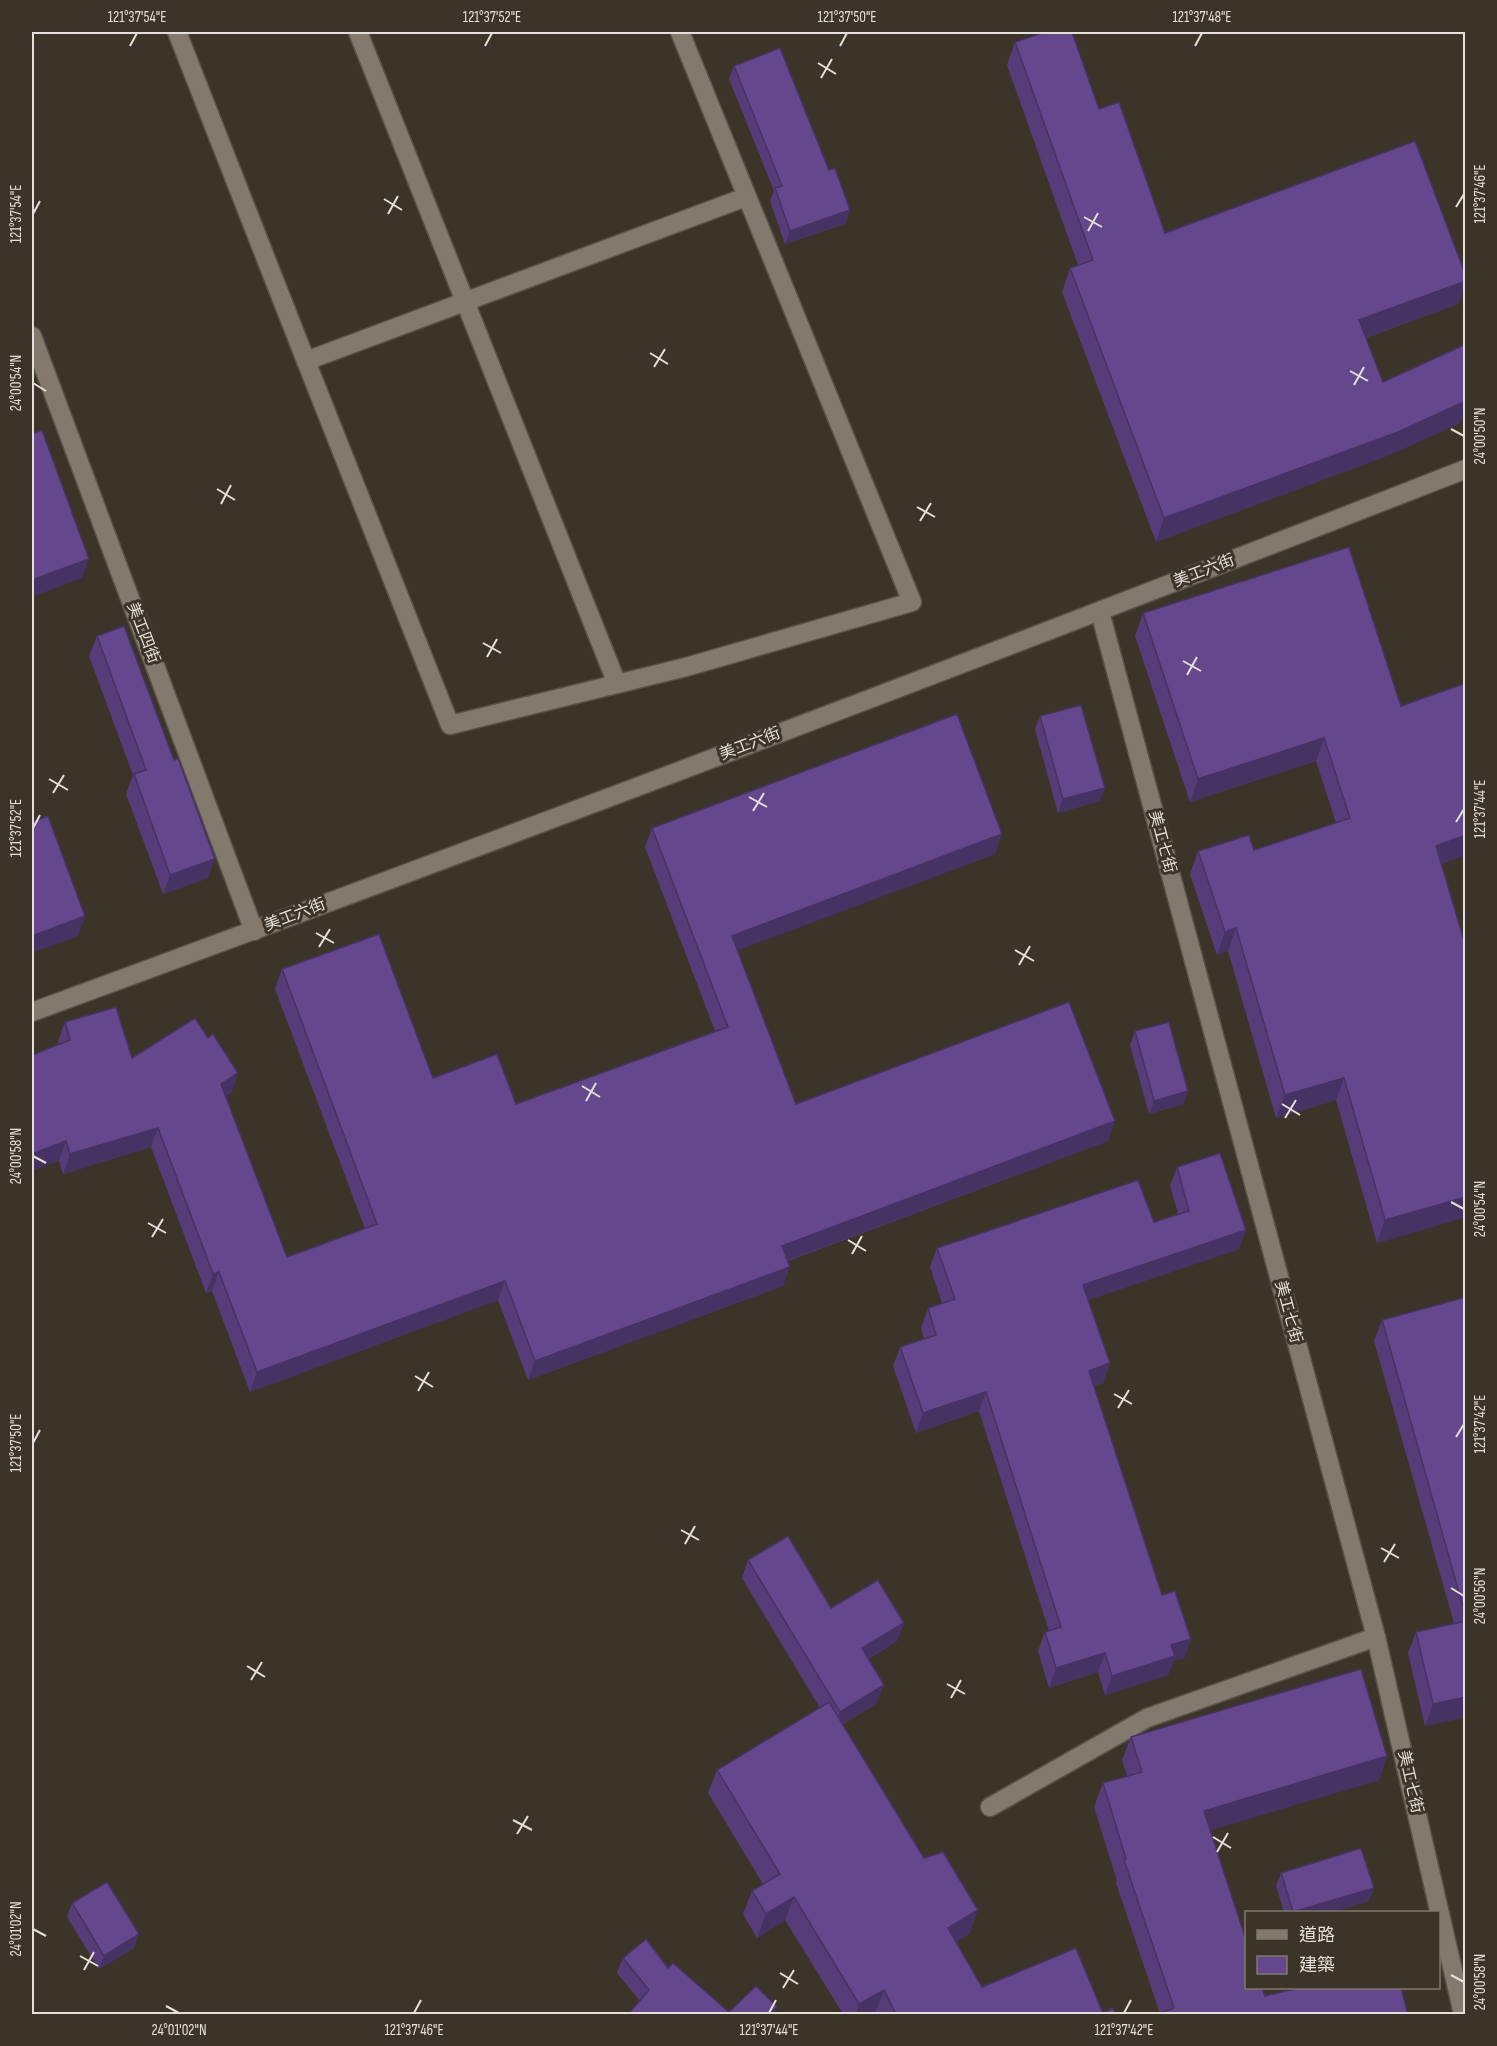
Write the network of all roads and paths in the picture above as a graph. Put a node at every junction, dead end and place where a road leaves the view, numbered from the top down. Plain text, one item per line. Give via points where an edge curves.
1 (177, 32) edge
2 (358, 32) edge
3 (680, 32) edge
4 (746, 197) junction
5 (465, 302) junction
6 (32, 336) edge
7 (306, 361) junction
8 (1466, 469) edge
9 (1100, 612) junction
10 (617, 684) junction
11 (254, 931) junction
12 (32, 1012) edge
13 (1376, 1637) junction
14 (990, 1807) dead end
15 (1439, 1911) edge
16 (1440, 1914) edge
17 (1463, 2014) edge

1 - 7 street
2 - 5 street
3 - 4 street
4 - 5 street
4 - 10 street via 912,602
5 - 7 street
5 - 10 street
6 - 11 street, 美工四街
7 - 10 street via 450,725
8 - 9 street, 美工六街
9 - 11 street, 美工六街
9 - 13 street, 美工七街
11 - 12 street, 美工六街
13 - 14 street via 1147,1718
13 - 15 street, 美工七街
16 - 17 street, 美工七街

